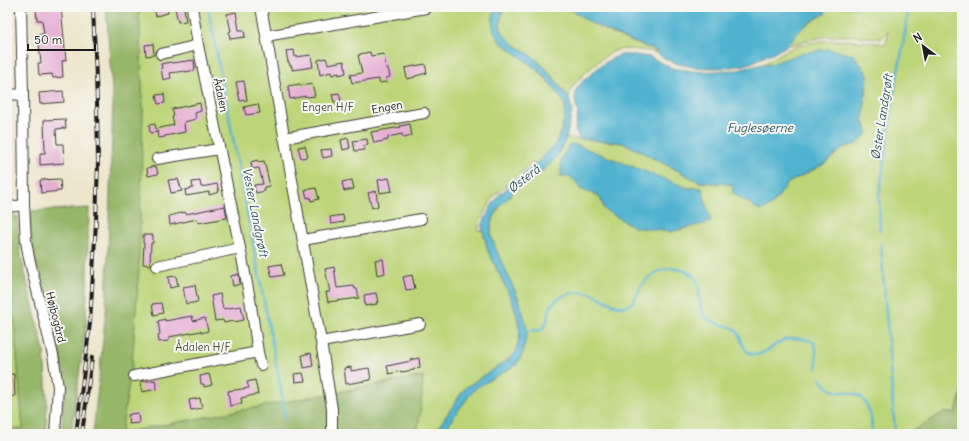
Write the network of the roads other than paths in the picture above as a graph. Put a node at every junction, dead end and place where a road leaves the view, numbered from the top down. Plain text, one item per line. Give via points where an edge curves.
1 (21, 7) edge
2 (192, 7) edge
3 (261, 7) edge
4 (426, 8) edge
5 (266, 36) junction
6 (198, 45) junction
7 (161, 54) dead end
8 (23, 94) junction
9 (7, 95) edge
10 (424, 113) dead end
11 (284, 138) junction
12 (220, 149) junction
13 (157, 159) dead end
14 (24, 205) junction
15 (7, 207) edge
16 (421, 219) dead end
17 (303, 240) junction
18 (240, 248) junction
19 (157, 266) dead end
20 (420, 324) dead end
21 (321, 342) junction
22 (258, 352) junction
23 (261, 365) dead end
24 (134, 376) dead end
25 (54, 434) edge
26 (332, 434) edge

1 - 8 street, Højbogård
2 - 6 street, Ådalen
3 - 5 street
4 - 5 street
5 - 11 street
6 - 7 street
6 - 12 street, Ådalen
8 - 9 street
8 - 14 street, Højbogård
10 - 11 street, Engen
11 - 17 street
12 - 13 street
12 - 18 street, Ådalen
14 - 15 street
14 - 25 street, Højbogård via 29,258 53,355 58,387
16 - 17 street
17 - 21 street
18 - 19 street
18 - 22 street, Ådalen
20 - 21 street
21 - 26 street via 332,409
22 - 23 street, Ådalen
22 - 24 street

